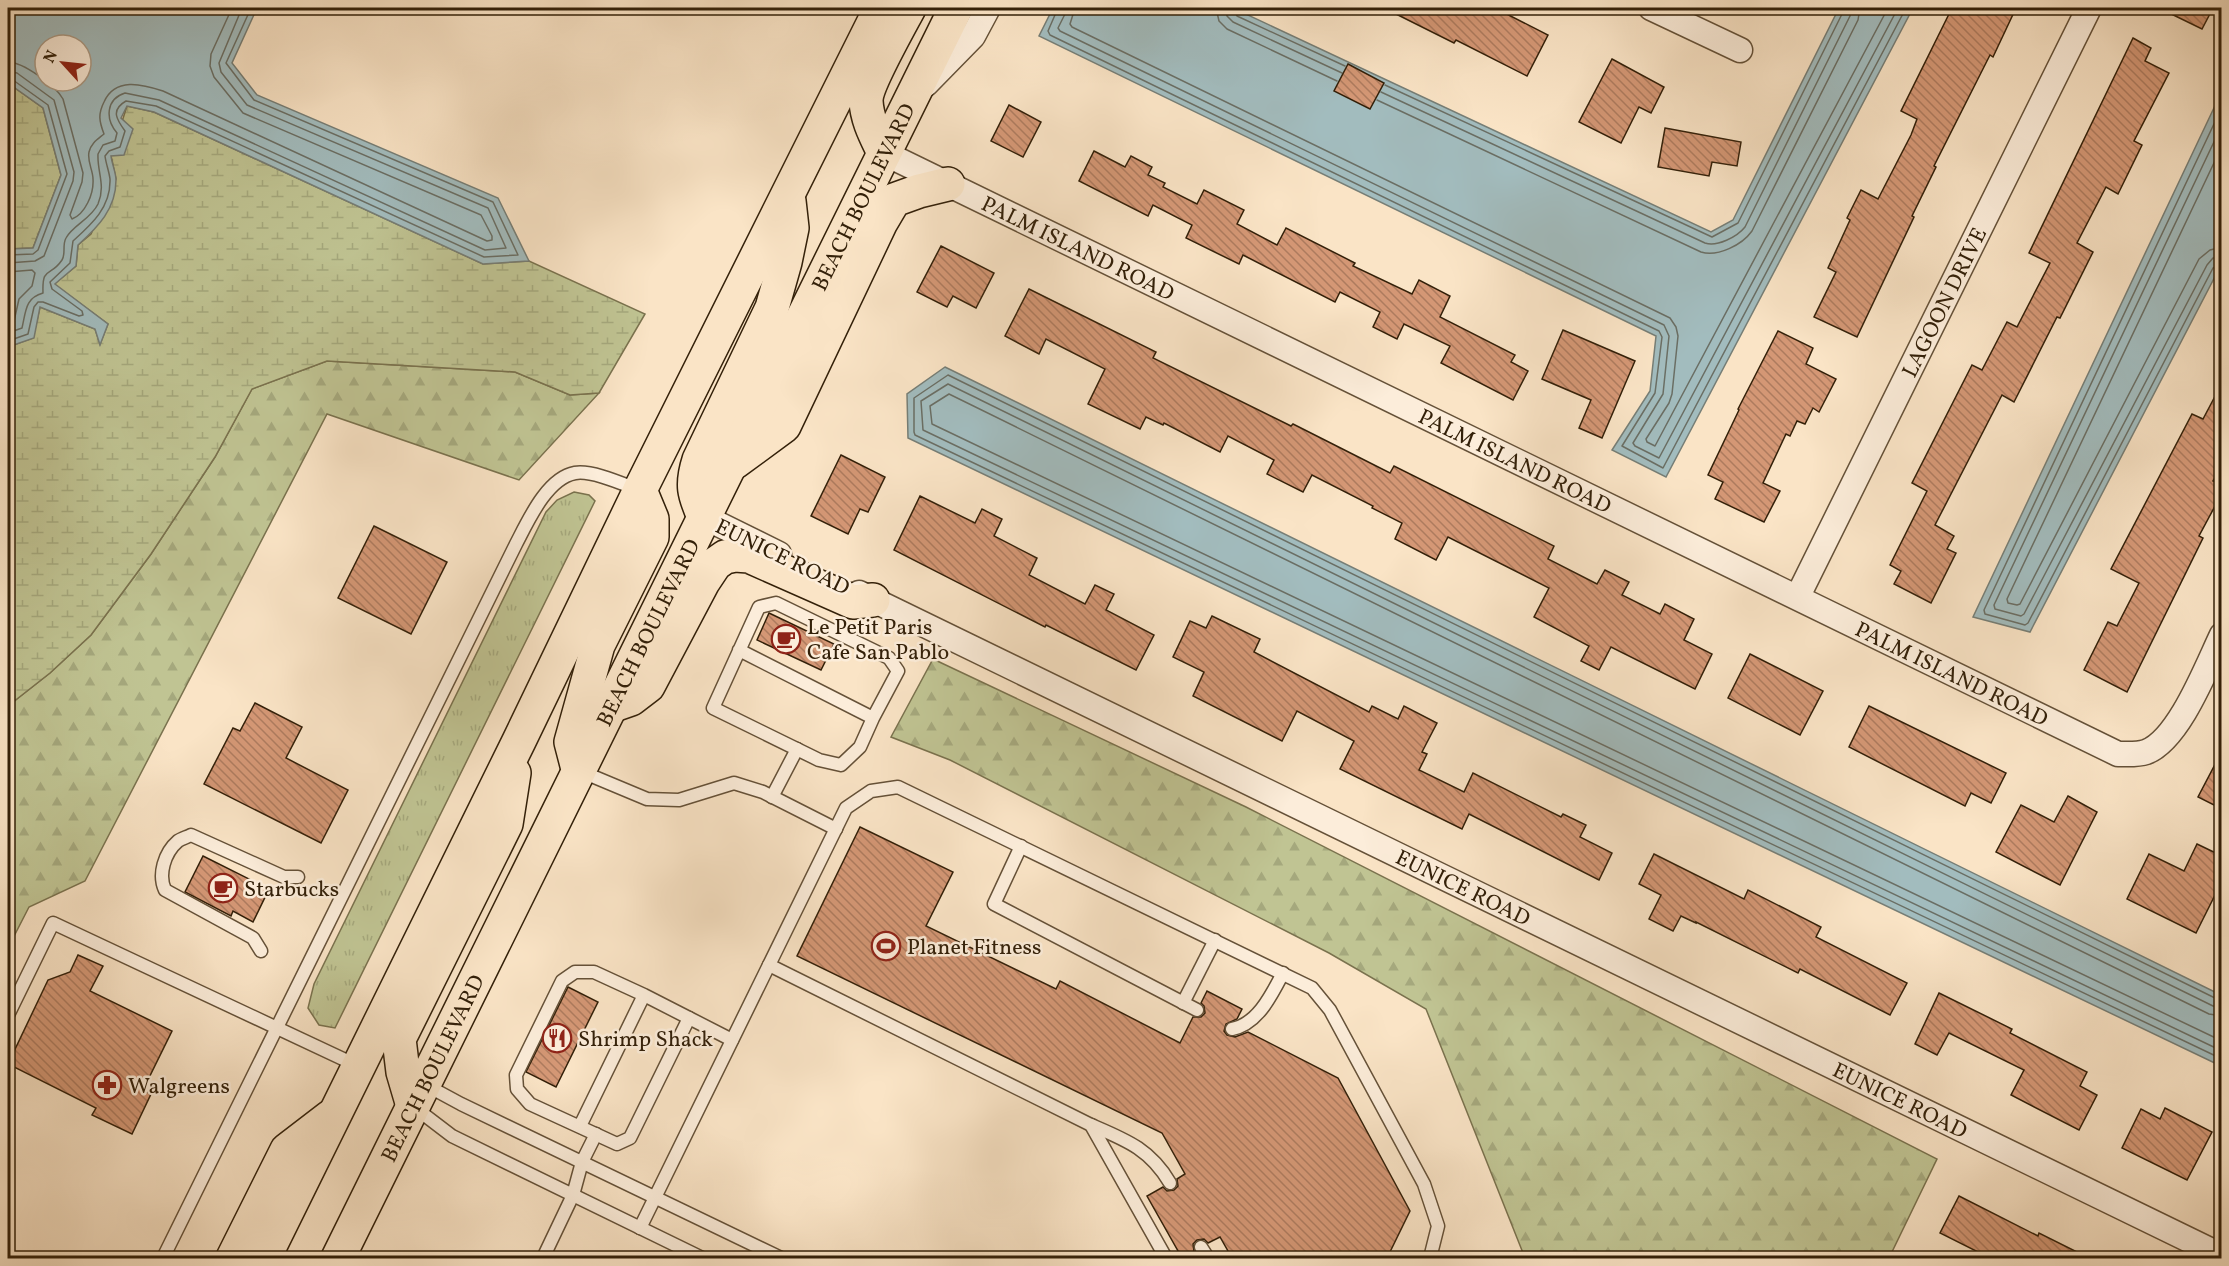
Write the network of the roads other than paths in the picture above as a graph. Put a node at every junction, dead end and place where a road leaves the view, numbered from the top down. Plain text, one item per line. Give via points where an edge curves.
1 (909, 8) edge
2 (956, 8) edge
3 (988, 8) edge
4 (1651, 8) edge
5 (2089, 8) edge
6 (875, 12) edge
7 (1740, 50) dead end
8 (911, 99) junction
9 (884, 153) junction
10 (948, 184) junction
11 (788, 193) junction
12 (729, 467) junction
13 (640, 490) junction
14 (704, 518) junction
15 (1798, 596) junction
16 (873, 600) junction
17 (2222, 635) edge
18 (739, 650) junction
19 (611, 706) junction
20 (873, 718) junction
21 (519, 741) junction
22 (797, 749) junction
23 (579, 771) junction
24 (772, 797) junction
25 (836, 829) junction
26 (1021, 846) junction
27 (298, 877) dead end
28 (1215, 940) junction
29 (261, 951) dead end
30 (769, 965) junction
31 (1283, 973) junction
32 (644, 995) junction
33 (1183, 1002) junction
34 (1197, 1010) dead end
35 (8, 1015) edge
36 (689, 1018) junction
37 (278, 1026) junction
38 (1232, 1029) dead end
39 (732, 1040) junction
40 (359, 1066) junction
41 (419, 1095) junction
42 (336, 1112) junction
43 (1091, 1125) junction
44 (580, 1126) junction
45 (596, 1134) junction
46 (582, 1162) junction
47 (1170, 1183) dead end
48 (573, 1195) junction
49 (655, 1197) junction
50 (640, 1228) junction
51 (2222, 1256) edge
52 (163, 1258) edge
53 (233, 1258) edge
54 (264, 1258) edge
55 (338, 1258) edge
56 (543, 1258) edge
57 (702, 1258) edge
58 (781, 1258) edge
59 (1166, 1258) edge
60 (1430, 1258) edge

1 - 9 highway via 866,99 870,124
2 - 8 highway, BEACH BOULEVARD
3 - 8 street via 973,36
4 - 7 street
5 - 15 street, LAGOON DRIVE
6 - 11 highway
8 - 9 highway, BEACH BOULEVARD
9 - 10 street, PALM ISLAND ROAD
9 - 12 highway, BEACH BOULEVARD
10 - 12 highway via 894,200 784,426
10 - 15 street, PALM ISLAND ROAD
11 - 13 highway
11 - 14 highway via 792,228 772,308 694,477 694,494
12 - 14 highway, BEACH BOULEVARD
13 - 21 highway
13 - 23 highway via 652,519 652,537 598,645 571,742
13 - 37 lane via 600,476 575,473 558,481 541,499
14 - 16 street, EUNICE ROAD
14 - 19 highway, BEACH BOULEVARD
15 - 17 street, PALM ISLAND ROAD via 2118,754 2149,751 2173,731
16 - 19 highway via 853,602 749,556 725,557 703,582 648,686 631,699
16 - 51 street, EUNICE ROAD
18 - 20 lane
18 - 20 lane via 759,607 776,603 889,658 898,671
18 - 22 lane via 713,708
19 - 23 highway, BEACH BOULEVARD
20 - 22 lane via 860,747 841,765
21 - 40 highway
21 - 41 highway via 506,824 399,1039 403,1072
22 - 24 lane
23 - 24 lane via 647,799 679,800 734,783
23 - 41 highway, BEACH BOULEVARD
24 - 25 lane
25 - 26 lane via 846,808 871,791 898,787
25 - 30 lane
26 - 28 lane
26 - 33 lane via 994,904
27 - 29 lane via 284,877 191,835 178,841 165,858 160,879 165,890 253,938
28 - 31 lane
28 - 33 lane
30 - 39 lane
30 - 43 lane
31 - 38 lane via 1260,1011 1242,1027
31 - 60 lane via 1312,988 1330,1010 1424,1184 1438,1226
32 - 36 lane
32 - 44 lane
32 - 44 lane via 594,972 575,972 562,981 516,1075 517,1089 530,1104
33 - 34 lane
35 - 37 lane via 53,923
36 - 39 lane
36 - 45 lane via 630,1138 617,1144
37 - 40 lane
37 - 52 lane
39 - 49 lane
40 - 42 highway
41 - 46 lane via 461,1104
41 - 48 lane via 452,1136
41 - 55 highway, BEACH BOULEVARD
42 - 53 highway via 287,1150
42 - 54 highway
43 - 47 lane via 1133,1143 1160,1166
43 - 59 lane
44 - 45 lane
45 - 46 lane
46 - 48 lane
46 - 49 lane
48 - 50 lane
48 - 56 lane
49 - 50 lane
49 - 58 lane
50 - 57 lane

